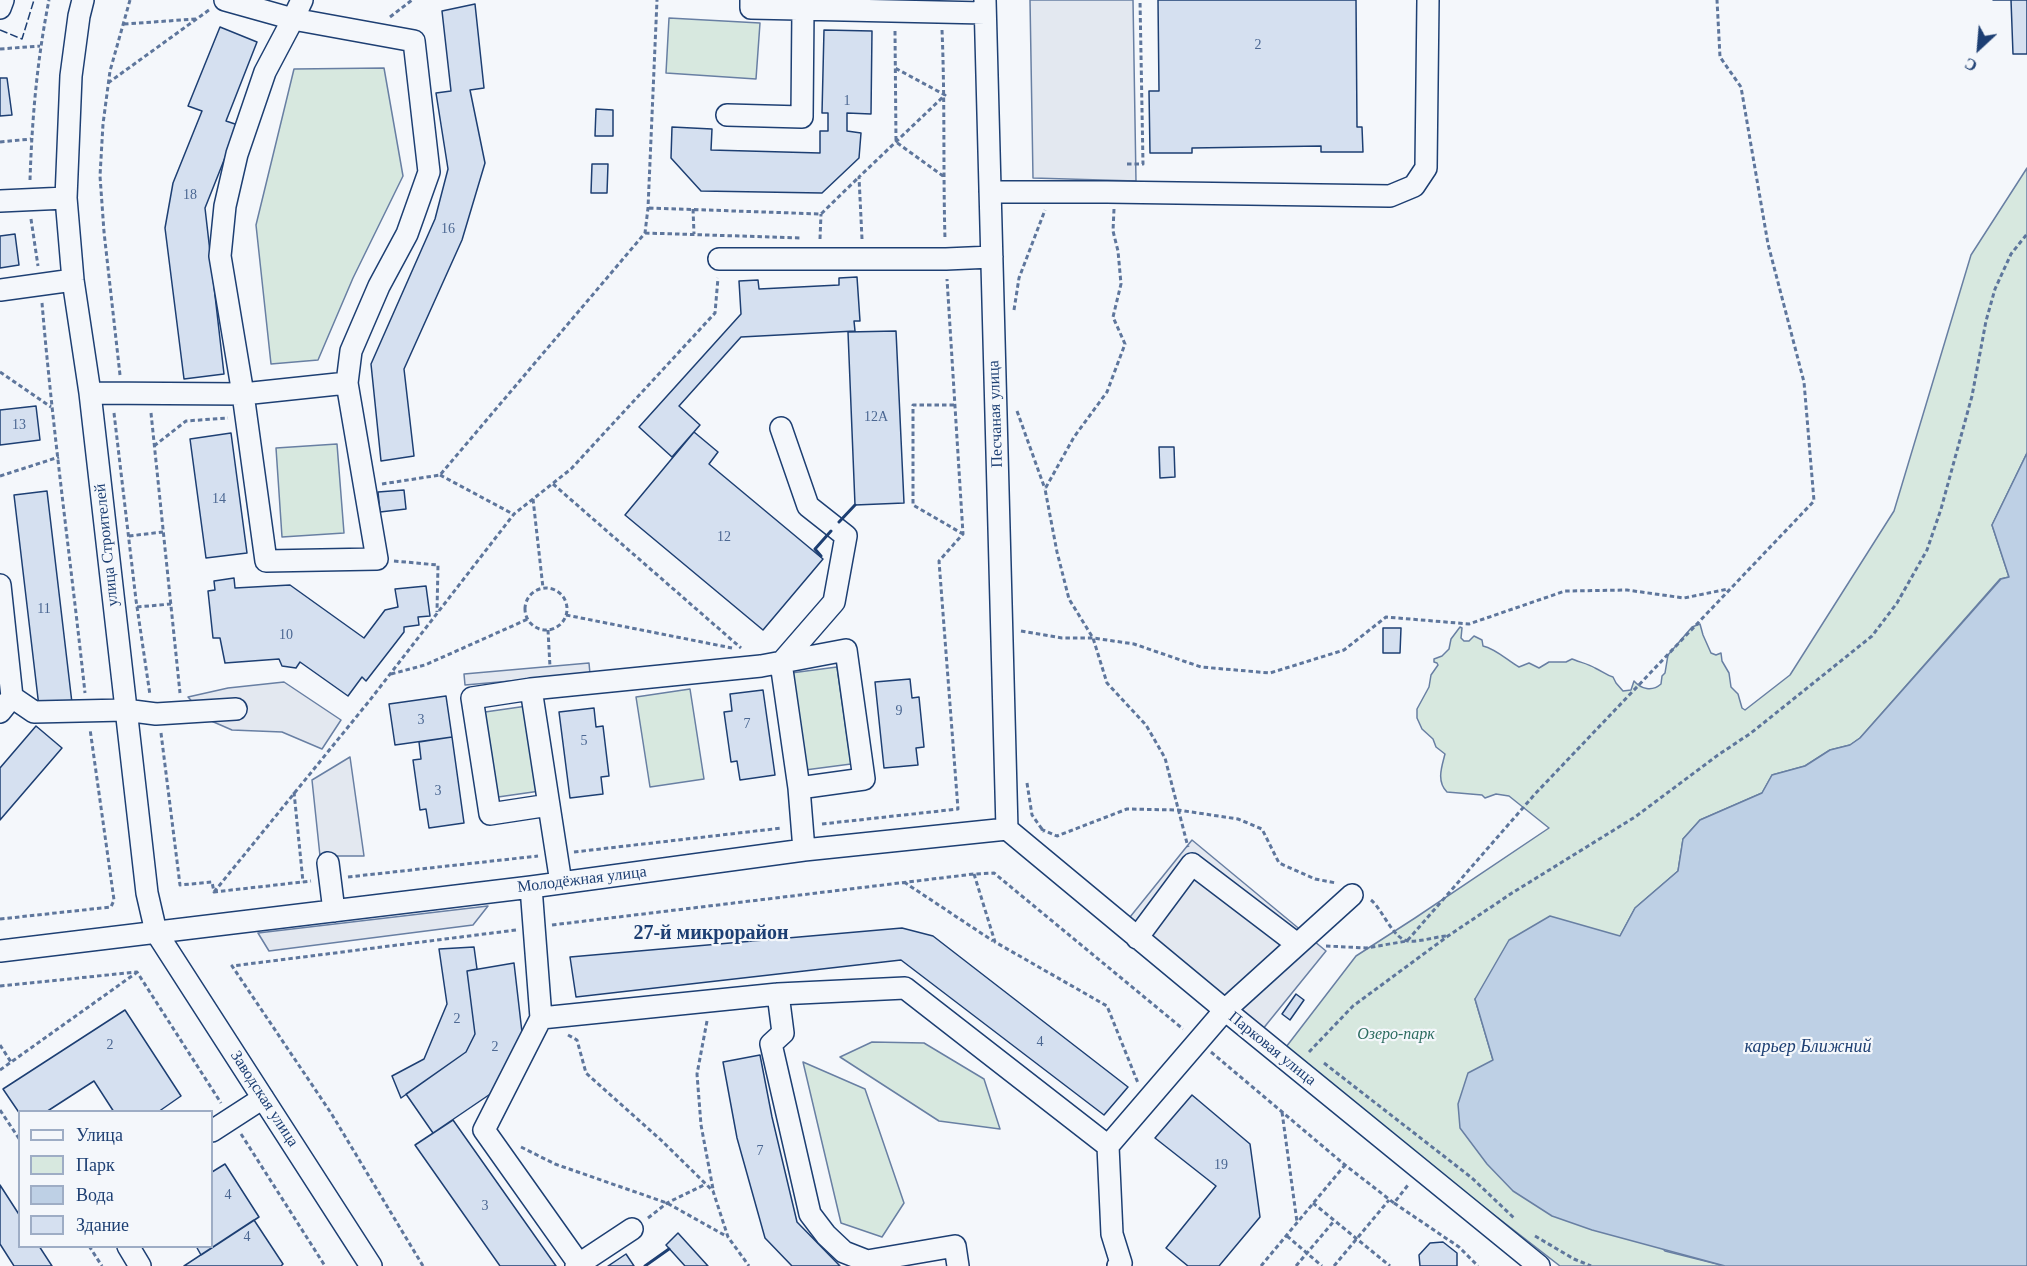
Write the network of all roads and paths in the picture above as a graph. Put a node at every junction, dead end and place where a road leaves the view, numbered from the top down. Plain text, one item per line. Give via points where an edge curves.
1 (3, 0) edge
2 (49, 0) edge
3 (83, 0) edge
4 (130, 0) edge
5 (657, 0) edge
6 (751, 0) edge
7 (1140, 0) edge
8 (1428, 0) edge
9 (1717, 0) edge
10 (220, 3) edge
11 (832, 5) edge
12 (985, 6) edge
13 (0, 8) edge
14 (298, 9) edge
15 (803, 9) junction
16 (198, 19) junction
17 (124, 24) junction
18 (895, 27) dead end
19 (40, 46) junction
20 (0, 49) edge
21 (895, 68) junction
22 (108, 83) junction
23 (727, 116) dead end
24 (31, 139) junction
25 (0, 142) edge
26 (896, 142) junction
27 (1127, 164) dead end
28 (943, 176) dead end
29 (859, 177) junction
30 (990, 192) junction
31 (1052, 192) junction
32 (1114, 193) junction
33 (66, 198) junction
34 (29, 200) junction
35 (0, 201) edge
36 (648, 208) junction
37 (693, 209) junction
38 (821, 214) junction
39 (645, 233) junction
40 (694, 234) junction
41 (2027, 234) edge
42 (809, 238) dead end
43 (831, 239) dead end
44 (852, 239) dead end
45 (819, 248) junction
46 (992, 257) junction
47 (719, 259) joint
48 (73, 280) junction
49 (40, 284) junction
50 (0, 290) edge
51 (1013, 318) dead end
52 (0, 372) edge
53 (347, 383) junction
54 (90, 393) junction
55 (115, 393) junction
56 (136, 393) junction
57 (243, 394) junction
58 (954, 405) dead end
59 (51, 407) junction
60 (1013, 416) dead end
61 (246, 417) junction
62 (781, 428) dead end
63 (154, 446) junction
64 (59, 457) junction
65 (440, 475) junction
66 (0, 476) edge
67 (553, 484) junction
68 (366, 486) junction
69 (1045, 489) junction
70 (533, 499) junction
71 (514, 514) junction
72 (163, 532) junction
73 (963, 534) dead end
74 (129, 536) junction
75 (377, 559) junction
76 (939, 561) dead end
77 (0, 585) edge
78 (543, 588) junction
79 (1730, 588) junction
80 (171, 604) junction
81 (137, 607) junction
82 (437, 613) junction
83 (566, 615) junction
84 (528, 618) junction
85 (1001, 628) junction
86 (548, 630) junction
87 (1093, 638) junction
88 (781, 663) junction
89 (389, 675) junction
90 (541, 688) junction
91 (6, 704) edge
92 (236, 709) dead end
93 (87, 710) junction
94 (125, 710) junction
95 (162, 713) junction
96 (1026, 780) dead end
97 (800, 788) junction
98 (294, 792) junction
99 (549, 805) junction
100 (958, 809) dead end
101 (1178, 810) junction
102 (1007, 821) junction
103 (1041, 829) junction
104 (1048, 839) dead end
105 (804, 850) junction
106 (328, 862) dead end
107 (1192, 864) junction
108 (974, 873) junction
109 (303, 882) dead end
110 (904, 882) junction
111 (561, 883) junction
112 (180, 885) dead end
113 (531, 887) junction
114 (214, 892) dead end
115 (1355, 893) junction
116 (334, 911) junction
117 (0, 918) edge
118 (535, 927) junction
119 (156, 932) junction
120 (1448, 936) junction
121 (1137, 938) junction
122 (1407, 941) junction
123 (995, 942) junction
124 (1297, 944) junction
125 (0, 951) edge
126 (137, 972) junction
127 (0, 986) edge
128 (778, 994) junction
129 (709, 1000) junction
130 (1225, 1010) junction
131 (542, 1018) junction
132 (568, 1035) dead end
133 (1198, 1041) junction
134 (0, 1045) edge
135 (1309, 1052) dead end
136 (1318, 1058) dead end
137 (12, 1062) junction
138 (0, 1070) edge
139 (263, 1098) junction
140 (1146, 1102) junction
141 (0, 1110) edge
142 (1282, 1110) junction
143 (231, 1119) junction
144 (213, 1130) edge
145 (18, 1137) edge
146 (514, 1144) dead end
147 (1107, 1146) junction
148 (1345, 1165) junction
149 (1421, 1170) junction
150 (706, 1184) junction
151 (713, 1191) junction
152 (1389, 1200) junction
153 (667, 1203) junction
154 (1313, 1203) junction
155 (1394, 1203) junction
156 (1334, 1221) junction
157 (1297, 1222) junction
158 (1520, 1224) dead end
159 (632, 1229) joint
160 (1527, 1231) dead end
161 (1286, 1236) junction
162 (728, 1237) junction
163 (1356, 1240) junction
164 (90, 1248) edge
165 (129, 1248) edge
166 (1307, 1253) junction
167 (578, 1265) edge
168 (1537, 1265) edge
169 (102, 1266) edge
170 (140, 1266) edge
171 (325, 1266) edge
172 (371, 1266) edge
173 (423, 1266) edge
174 (749, 1266) edge
175 (958, 1266) edge
176 (1118, 1266) edge
177 (1261, 1266) edge
178 (1296, 1266) edge
179 (1322, 1266) edge
180 (1334, 1266) edge
181 (1390, 1266) edge
182 (1478, 1266) edge
183 (1591, 1266) edge

1 - 13 street
2 - 19 path
3 - 33 street, улица Строителей via 71,76
4 - 17 path
5 - 36 path
6 - 15 street via 751,8
7 - 27 path via 1143,164
8 - 32 street via 1426,168 1414,186 1390,196
9 - 79 path via 1720,57 1741,87 1768,244 1804,382 1814,501
10 - 14 street
10 - 16 path
11 - 12 street
11 - 15 street
12 - 30 street, Песчаная улица
14 - 53 street via 414,41 429,172 407,234 351,351
14 - 57 street via 265,72 237,154 225,206 220,256
15 - 23 street via 802,117
16 - 17 path
16 - 22 path
17 - 22 path
18 - 21 path
19 - 20 path
19 - 24 path
21 - 26 path
21 - 26 path via 945,95
22 - 55 path via 99,176 120,382
24 - 25 path
24 - 34 path
26 - 28 path
26 - 29 path
29 - 38 path
29 - 44 path via 862,240
30 - 31 street
30 - 46 street, Песчаная улица
31 - 32 street
31 - 51 path via 1019,278
32 - 69 path via 1113,231 1121,284 1113,317 1125,344 1107,392 1074,436
33 - 34 street
33 - 48 street, улица Строителей
34 - 35 street
34 - 49 path
36 - 37 path
36 - 39 path
37 - 38 path
37 - 40 path
38 - 45 path
39 - 40 path
39 - 65 path
40 - 42 path
41 - 120 path via 2011,254 1995,290 1972,396 1927,550 1872,636 1751,733 1635,817
43 - 45 path
45 - 46 street via 946,259
45 - 47 street
46 - 85 street, Песчаная улица
47 - 67 path via 715,313
48 - 49 street
48 - 54 street, улица Строителей
49 - 50 street
49 - 59 path
52 - 59 path
53 - 57 street
53 - 68 street
54 - 55 street
54 - 94 street, улица Строителей
55 - 56 street
55 - 74 path
56 - 57 street
56 - 63 path via 150,402
57 - 61 street
58 - 73 path via 913,405 912,505
59 - 64 path
60 - 69 path via 1015,409
61 - 63 path via 186,421
61 - 75 street via 266,561
62 - 88 street via 808,506 846,536 834,602
63 - 72 path
64 - 66 path
64 - 93 path
65 - 68 path
65 - 71 path
67 - 70 path
67 - 83 path via 743,650
68 - 75 street
69 - 87 path via 1069,599
70 - 71 path
70 - 78 path
71 - 82 path
72 - 74 path
72 - 80 path
74 - 81 path
75 - 82 path via 438,565
76 - 100 path
77 - 91 street
78 - 83 path via 551,588 565,598
78 - 84 path via 526,603
79 - 87 path via 1684,598 1627,590 1565,591 1469,624 1386,617 1344,650 1270,673 1201,667 1134,644
79 - 122 path via 1535,794
80 - 81 path
80 - 95 path via 180,693
81 - 95 path via 150,694
82 - 89 path
83 - 86 path via 556,628
84 - 86 path via 533,625
84 - 89 path via 425,665
85 - 87 path via 1062,638
85 - 102 street, Песчаная улица
86 - 90 path
87 - 101 path via 1107,683 1146,725 1165,758
88 - 90 street
88 - 97 street
88 - 97 street via 846,650 864,780
89 - 98 path
90 - 99 street
90 - 99 street via 472,698 490,814
91 - 93 street via 34,712
92 - 95 street
93 - 94 street
93 - 117 path via 114,900 111,907
94 - 95 street
94 - 119 street, улица Строителей via 147,893
95 - 112 path
96 - 103 path via 1032,815
97 - 105 street
98 - 109 path
98 - 114 path
99 - 111 street
101 - 103 path via 1127,809 1057,836
101 - 107 path
101 - 115 path via 1238,819 1263,829 1279,862
102 - 103 path
102 - 105 street, Молодёжная улица
102 - 121 street, Парковая улица
103 - 104 path
105 - 111 street, Молодёжная улица
106 - 116 street
107 - 121 street
107 - 124 street
108 - 110 path
108 - 123 path
108 - 133 path via 994,873
110 - 118 path
110 - 123 path
111 - 113 street, Молодёжная улица
113 - 116 street, Молодёжная улица
113 - 118 street
115 - 122 path via 1379,907 1397,936
115 - 124 street
116 - 119 street, Молодёжная улица
118 - 131 street
118 - 173 path via 232,966 331,1113
119 - 125 street
119 - 139 street, Заводская улица
120 - 122 path
120 - 135 path via 1353,1006
121 - 130 street, Парковая улица
122 - 124 path via 1366,948
123 - 140 path via 1107,1006
124 - 130 street
126 - 127 path
126 - 137 path
126 - 143 path
128 - 129 street
128 - 147 street via 905,988
128 - 175 street via 783,1033 771,1044 810,1214 844,1252 867,1261 955,1246
129 - 131 street
129 - 151 path via 697,1074
130 - 133 street
130 - 149 street, Парковая улица
131 - 167 street via 484,1130
132 - 150 path via 577,1040 586,1073
133 - 140 street
133 - 142 path
134 - 137 path
136 - 158 path via 1472,1178
137 - 138 path
139 - 143 street
139 - 172 street, Заводская улица
140 - 147 street
141 - 145 path
142 - 148 path
142 - 157 path
143 - 144 street
143 - 171 path
146 - 153 path via 555,1164
147 - 176 street via 1112,1234 1121,1263
148 - 152 path
148 - 154 path
149 - 155 path
149 - 168 street, Парковая улица
150 - 151 path
150 - 153 path
151 - 162 path
152 - 155 path
152 - 163 path
153 - 159 path
153 - 162 path
154 - 156 path
154 - 157 path
155 - 182 path via 1459,1247
156 - 163 path
156 - 166 path
157 - 161 path
159 - 167 street
160 - 183 path
161 - 166 path
161 - 177 path
162 - 174 path
163 - 180 path
163 - 181 path
164 - 169 path
165 - 170 street
166 - 178 path
166 - 179 path

